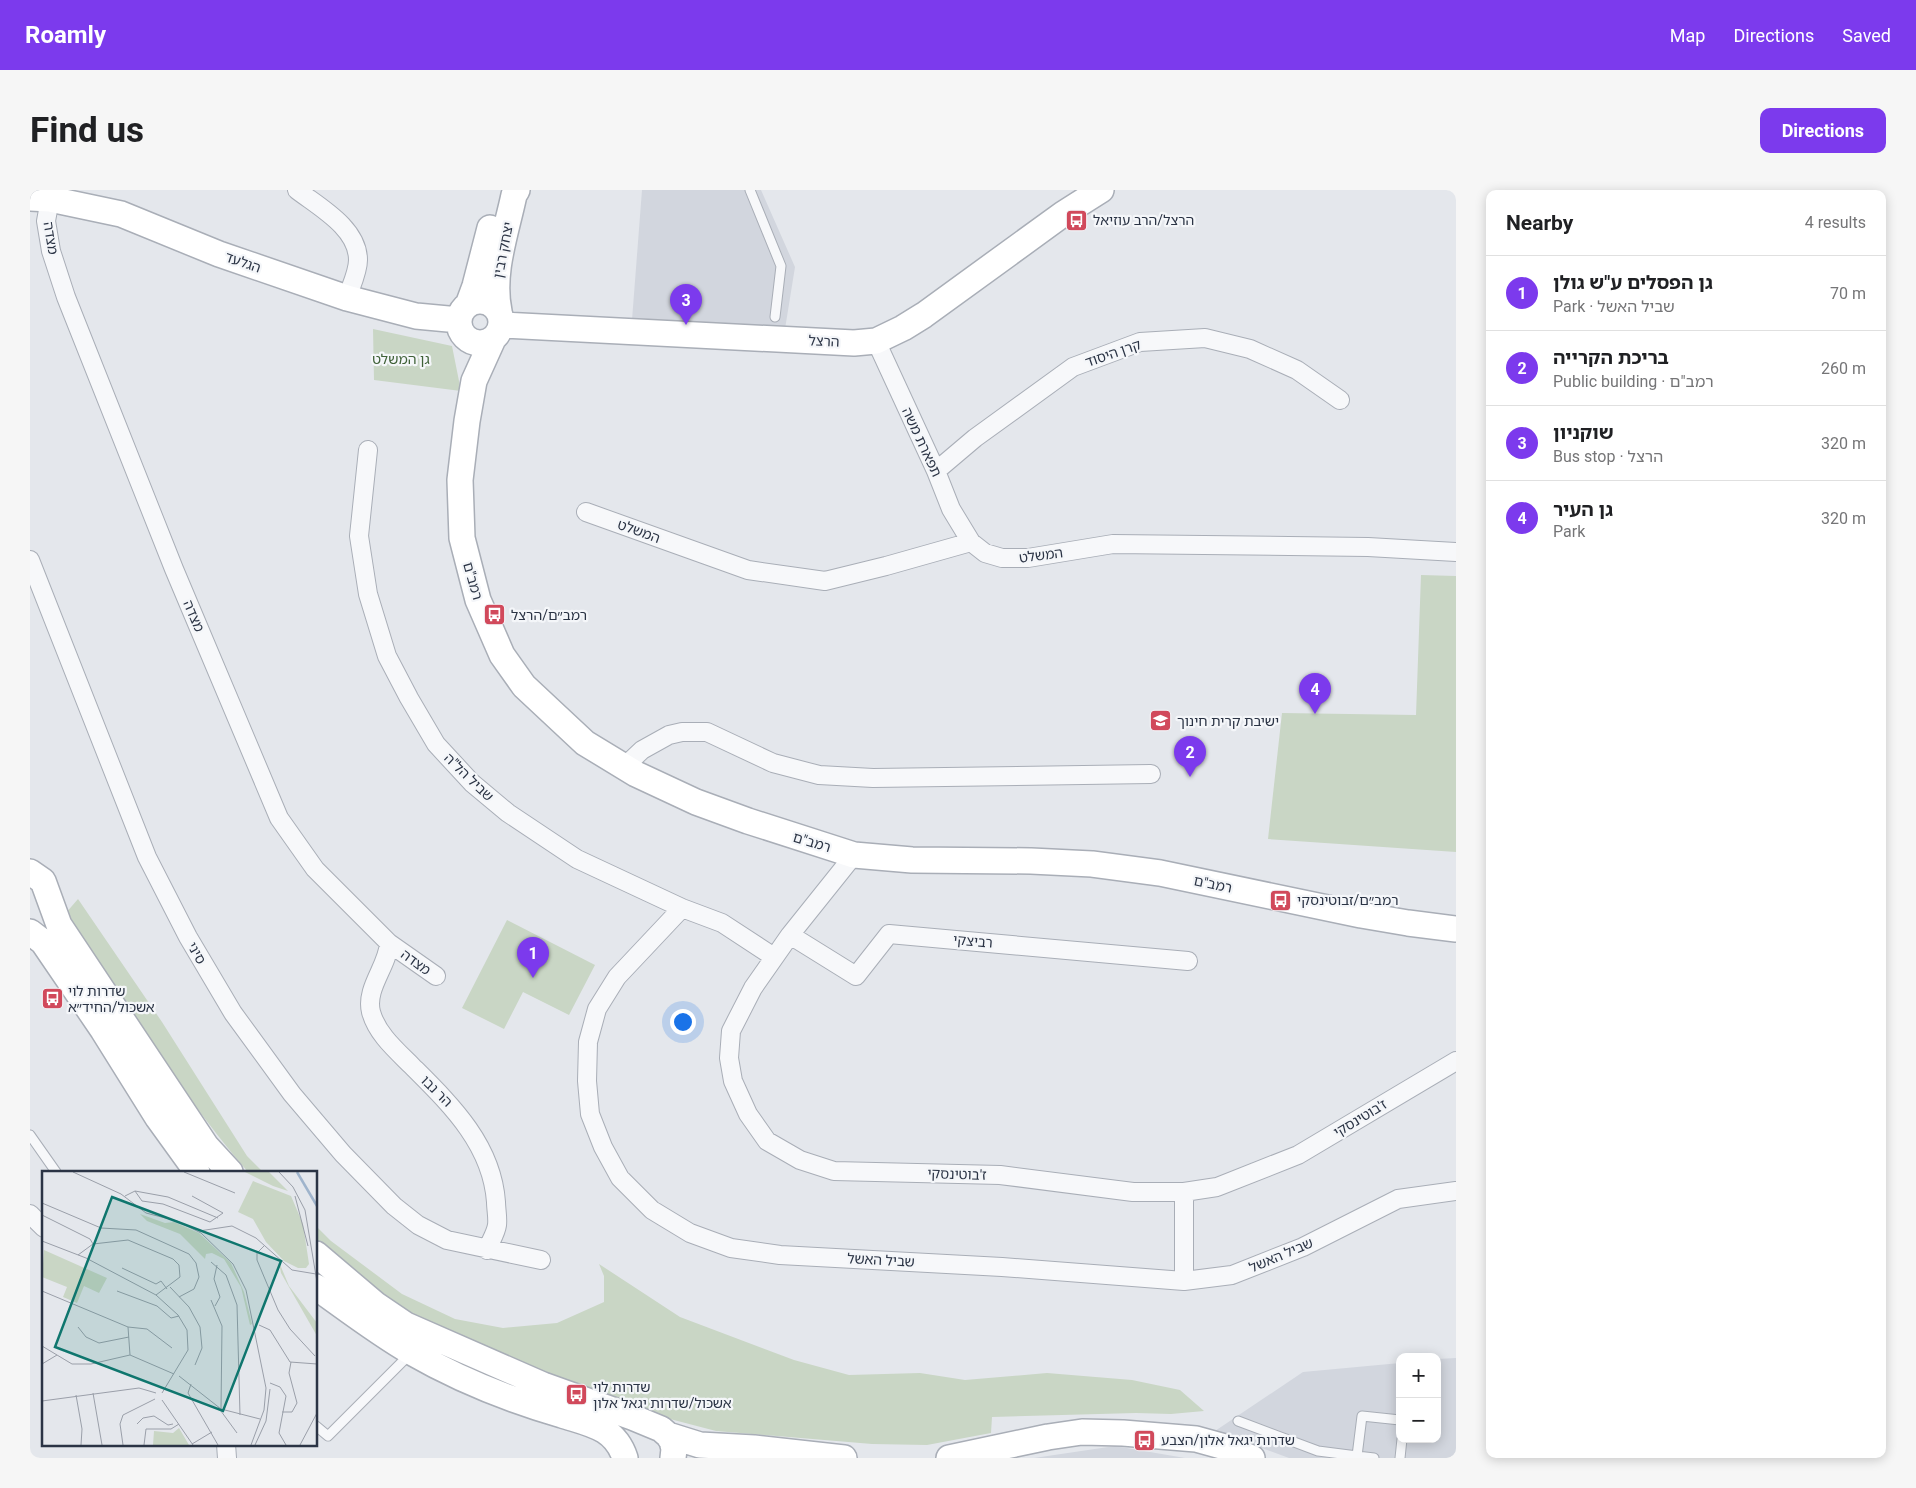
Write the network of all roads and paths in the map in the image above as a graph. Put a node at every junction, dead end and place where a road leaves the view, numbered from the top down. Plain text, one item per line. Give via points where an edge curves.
1 (297, 190) edge
2 (500, 190) edge
3 (516, 190) edge
4 (750, 190) edge
5 (1101, 190) edge
6 (79, 197) edge
7 (40, 199) edge
8 (348, 298) junction
9 (775, 317) dead end
10 (464, 321) junction
11 (498, 325) junction
12 (876, 341) junction
13 (474, 381) junction
14 (1340, 400) dead end
15 (368, 450) dead end
16 (936, 471) junction
17 (586, 512) dead end
18 (971, 542) junction
19 (1456, 552) edge
20 (30, 560) edge
21 (624, 767) junction
22 (1151, 774) dead end
23 (854, 855) junction
24 (32, 871) edge
25 (49, 899) junction
26 (682, 908) junction
27 (30, 925) edge
28 (1456, 929) edge
29 (30, 932) edge
30 (790, 935) junction
31 (389, 943) junction
32 (774, 957) junction
33 (1188, 961) dead end
34 (436, 976) dead end
35 (1456, 1061) edge
36 (30, 1135) edge
37 (55, 1171) edge
38 (196, 1171) edge
39 (229, 1171) edge
40 (1456, 1191) edge
41 (1184, 1192) junction
42 (30, 1214) edge
43 (42, 1226) edge
44 (487, 1250) junction
45 (318, 1256) edge
46 (541, 1260) dead end
47 (1184, 1281) junction
48 (318, 1288) edge
49 (412, 1352) junction
50 (1396, 1420) edge
51 (1238, 1421) dead end
52 (318, 1428) edge
53 (665, 1440) edge
54 (1402, 1443) edge
55 (731, 1448) junction
56 (625, 1456) edge
57 (1357, 1456) junction
58 (682, 1458) edge
59 (844, 1458) edge
60 (949, 1458) edge
61 (1252, 1458) edge
62 (1374, 1458) edge
63 (1400, 1458) edge

1 - 8 street via 342,225 357,249 358,263
2 - 10 street, יצחק רבין
3 - 11 street, יצחק רבין via 496,281
4 - 9 lane via 781,266
5 - 12 street, הרצל via 924,315
6 - 7 street, הגלעד
6 - 8 street, הגלעד via 219,254
7 - 31 street, מצדה via 51,251 66,297 278,818 315,869
8 - 10 street, הגלעד via 416,316
10 - 11 street via 474,343 482,344
10 - 11 street via 475,301 487,302 494,305
10 - 13 street, רמב"ם
11 - 12 street, הרצל via 854,343
11 - 13 street, רמב"ם
12 - 16 street, תפארת משה
13 - 21 street, רמב"ם via 460,480 462,538 478,600 502,655 524,686 585,743
14 - 16 street, קרן היסוד via 1297,370 1250,349 1205,338 1140,342 1072,367 974,438
15 - 26 street, שביל הל"ה via 359,536 368,594 387,656 436,744 472,783 508,813 578,859
16 - 18 street, תפארת משה via 951,509
17 - 18 street, המשלט via 748,570 824,581
18 - 19 street, המשלט via 1002,558 1028,558 1113,544 1368,547
20 - 44 street, סיני via 147,857 188,937 233,1013 292,1094 343,1154 394,1206 418,1225 447,1240
21 - 22 street via 642,750 669,735 707,732 773,764 819,775 873,778
21 - 23 street, רמב"ם via 696,802
23 - 28 street, רמב"ם via 912,860 1083,864 1160,873 1361,915
23 - 30 street, ז'בוטינסקי
24 - 25 street via 43,881
25 - 27 street via 43,915
25 - 39 street via 64,933 206,1146
26 - 32 street, שביל הל"ה via 722,923
26 - 47 street, שביל האשל via 617,977 597,1009 588,1042 590,1114 620,1178 652,1210 690,1233 722,1245 780,1255
29 - 38 street via 43,942
30 - 32 street, ז'בוטינסקי
30 - 33 street, רביצקי via 856,976 889,934
31 - 34 street, מצדה
31 - 44 street, הר נבו via 389,953 371,995 370,1009 375,1024 387,1041 454,1108 474,1136 490,1170 495,1194 497,1225
32 - 41 street, ז'בוטינסקי via 753,988 731,1031 729,1058 734,1081 748,1114 767,1141 775,1146 800,1160 834,1171 1000,1175 1133,1192
35 - 41 street, ז'בוטינסקי via 1298,1155 1217,1187
36 - 37 lane
40 - 47 street, שביל האשל via 1398,1199 1303,1247 1232,1275
41 - 47 street
42 - 43 street
44 - 46 street, סיני
45 - 53 street via 375,1304 406,1325 543,1386 632,1417
48 - 49 street
49 - 52 lane via 328,1436
49 - 56 street via 532,1407 600,1428 613,1436
50 - 57 lane via 1362,1416
51 - 57 lane via 1318,1451
53 - 55 street
53 - 56 street via 645,1427 631,1434 624,1447
54 - 63 lane
55 - 58 street
55 - 59 street
57 - 62 lane
60 - 61 street via 1082,1432 1196,1439

